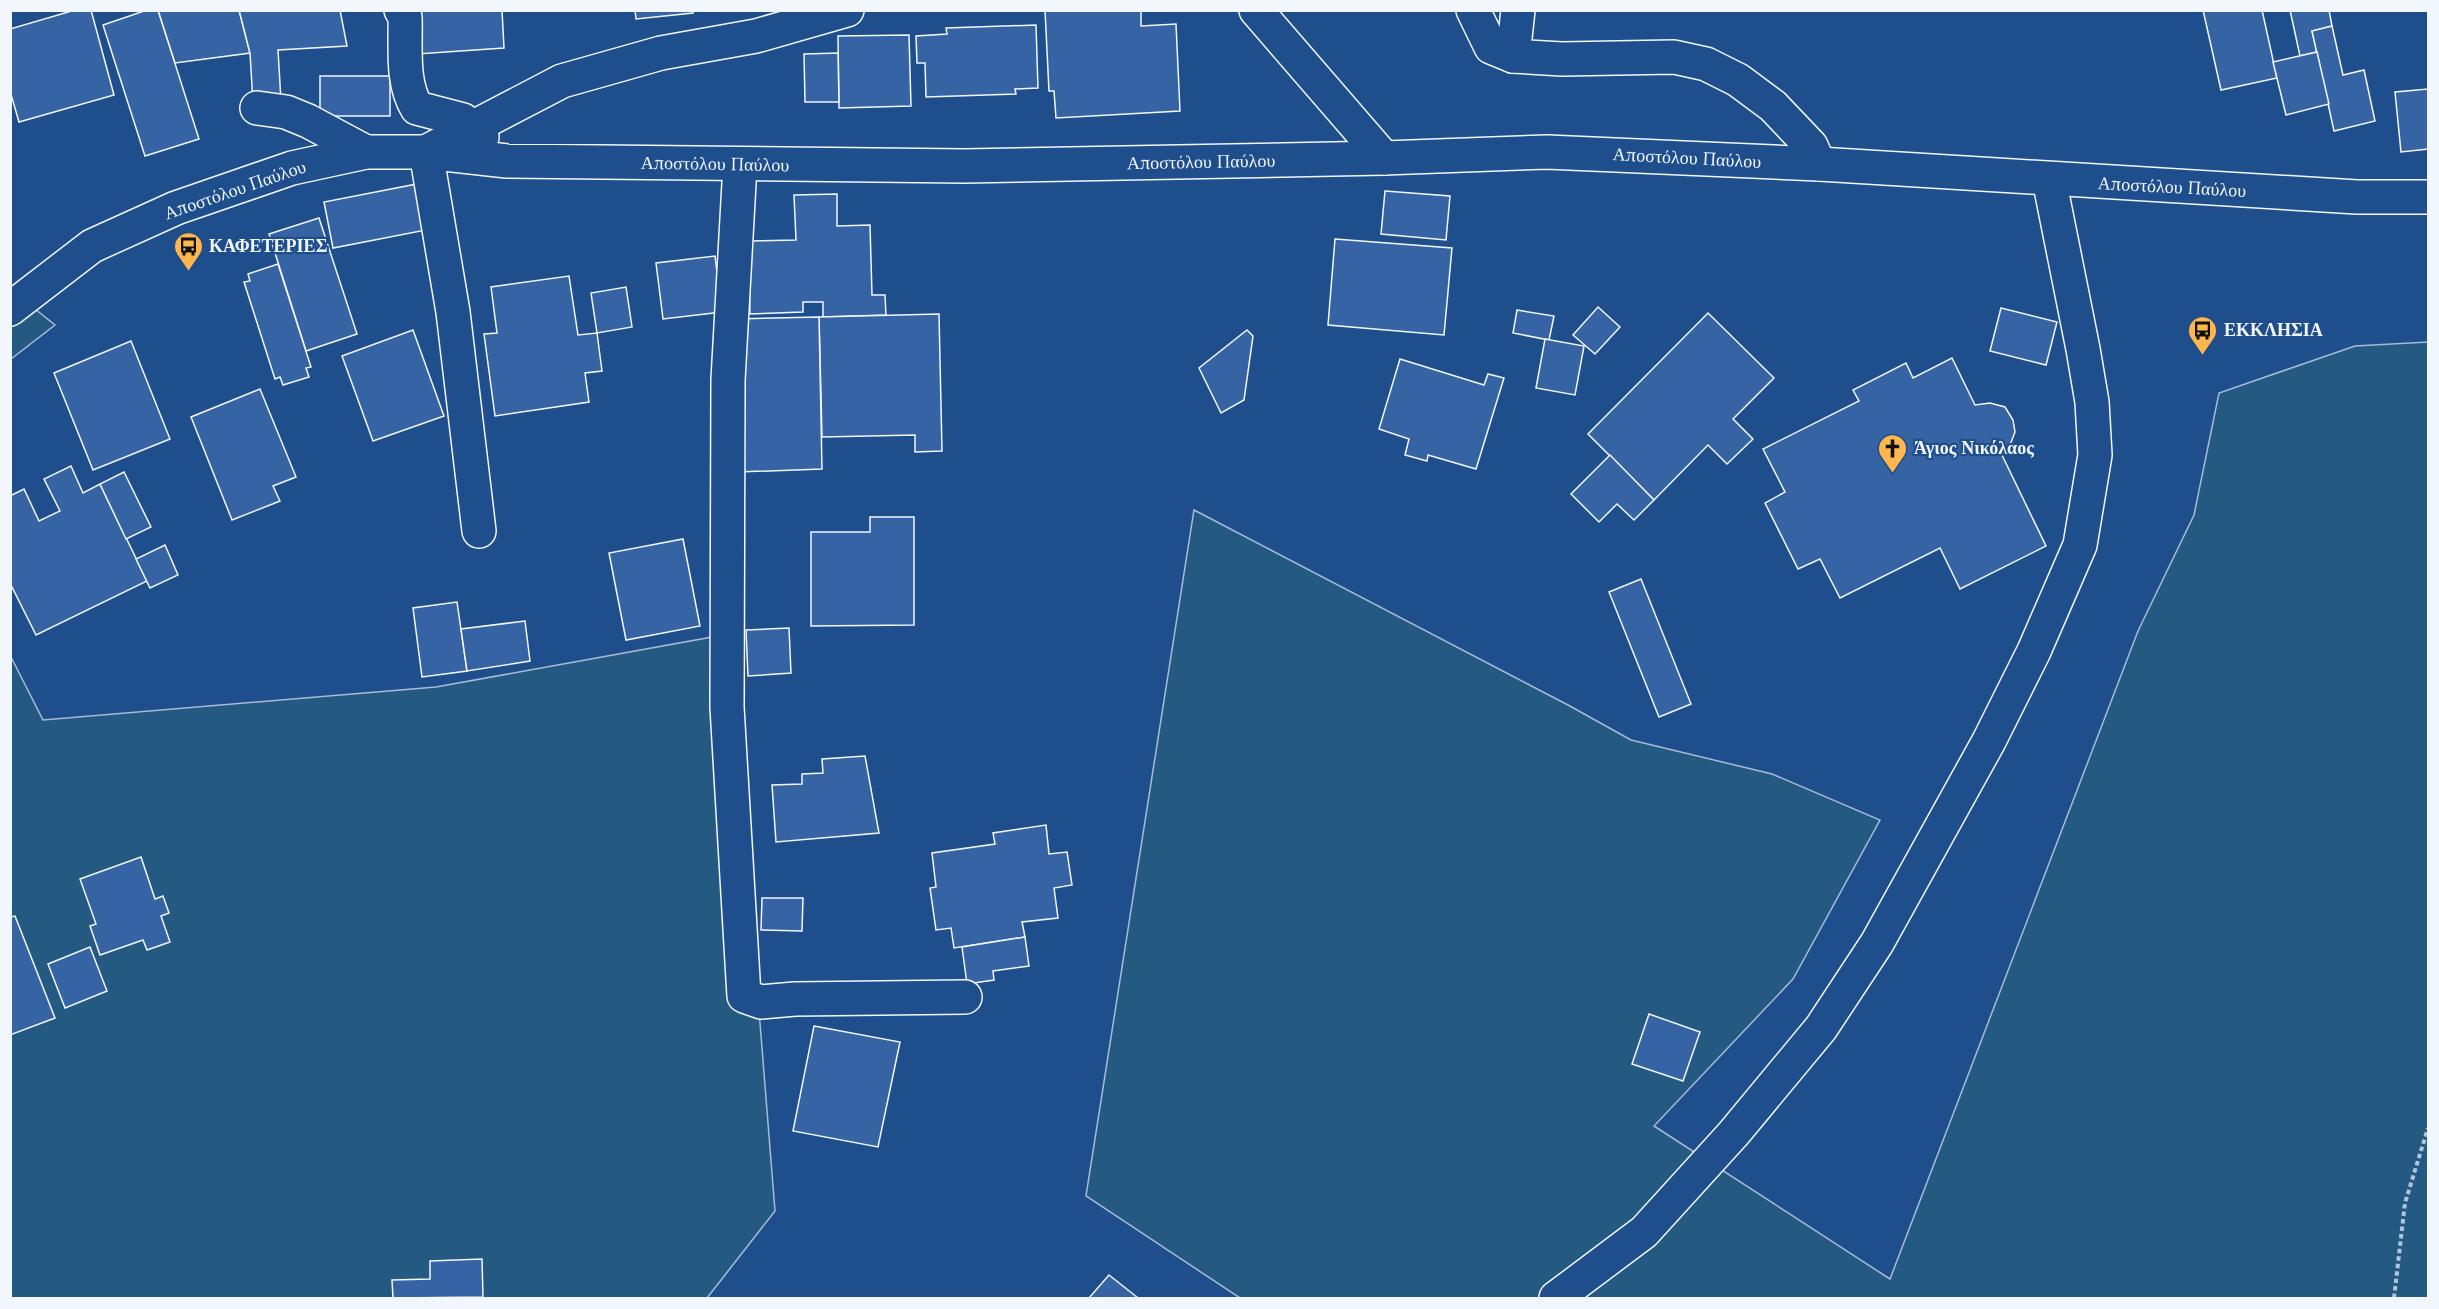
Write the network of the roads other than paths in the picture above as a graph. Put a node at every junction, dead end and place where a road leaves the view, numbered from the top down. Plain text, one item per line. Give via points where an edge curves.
1 (401, 10) edge
2 (847, 10) edge
3 (1256, 10) edge
4 (1473, 10) edge
5 (1518, 10) edge
6 (1513, 56) junction
7 (257, 108) dead end
8 (473, 129) junction
9 (366, 152) junction
10 (426, 152) junction
11 (1384, 158) junction
12 (507, 161) junction
13 (1819, 164) junction
14 (740, 165) junction
15 (2049, 179) junction
16 (2428, 197) edge
17 (10, 309) edge
18 (479, 531) dead end
19 (964, 996) dead end
20 (1556, 1299) edge

1 - 8 street via 405,17 406,77 417,108 463,120
2 - 8 street via 756,36 662,53 562,81
3 - 11 street
4 - 6 street via 1491,47
5 - 6 street
6 - 13 street via 1674,57 1706,64 1738,80 1773,106 1810,146
7 - 9 street via 286,112 309,121
8 - 10 street
8 - 12 street
9 - 10 street, Αποστόλου Παύλου
9 - 17 street, Αποστόλου Παύλου via 292,168 176,208 92,246
10 - 12 street, Αποστόλου Παύλου
10 - 18 street via 453,312
11 - 13 street, Αποστόλου Παύλου via 1547,152
11 - 14 street, Αποστόλου Παύλου via 965,166
12 - 14 street, Αποστόλου Παύλου
13 - 15 street, Αποστόλου Παύλου
14 - 19 street via 728,380 727,707 744,996 762,1002
15 - 16 street, Αποστόλου Παύλου via 2357,197
15 - 20 street via 2085,359 2095,455 2080,545 2034,651 1877,943 1821,1028 1734,1133 1644,1232

